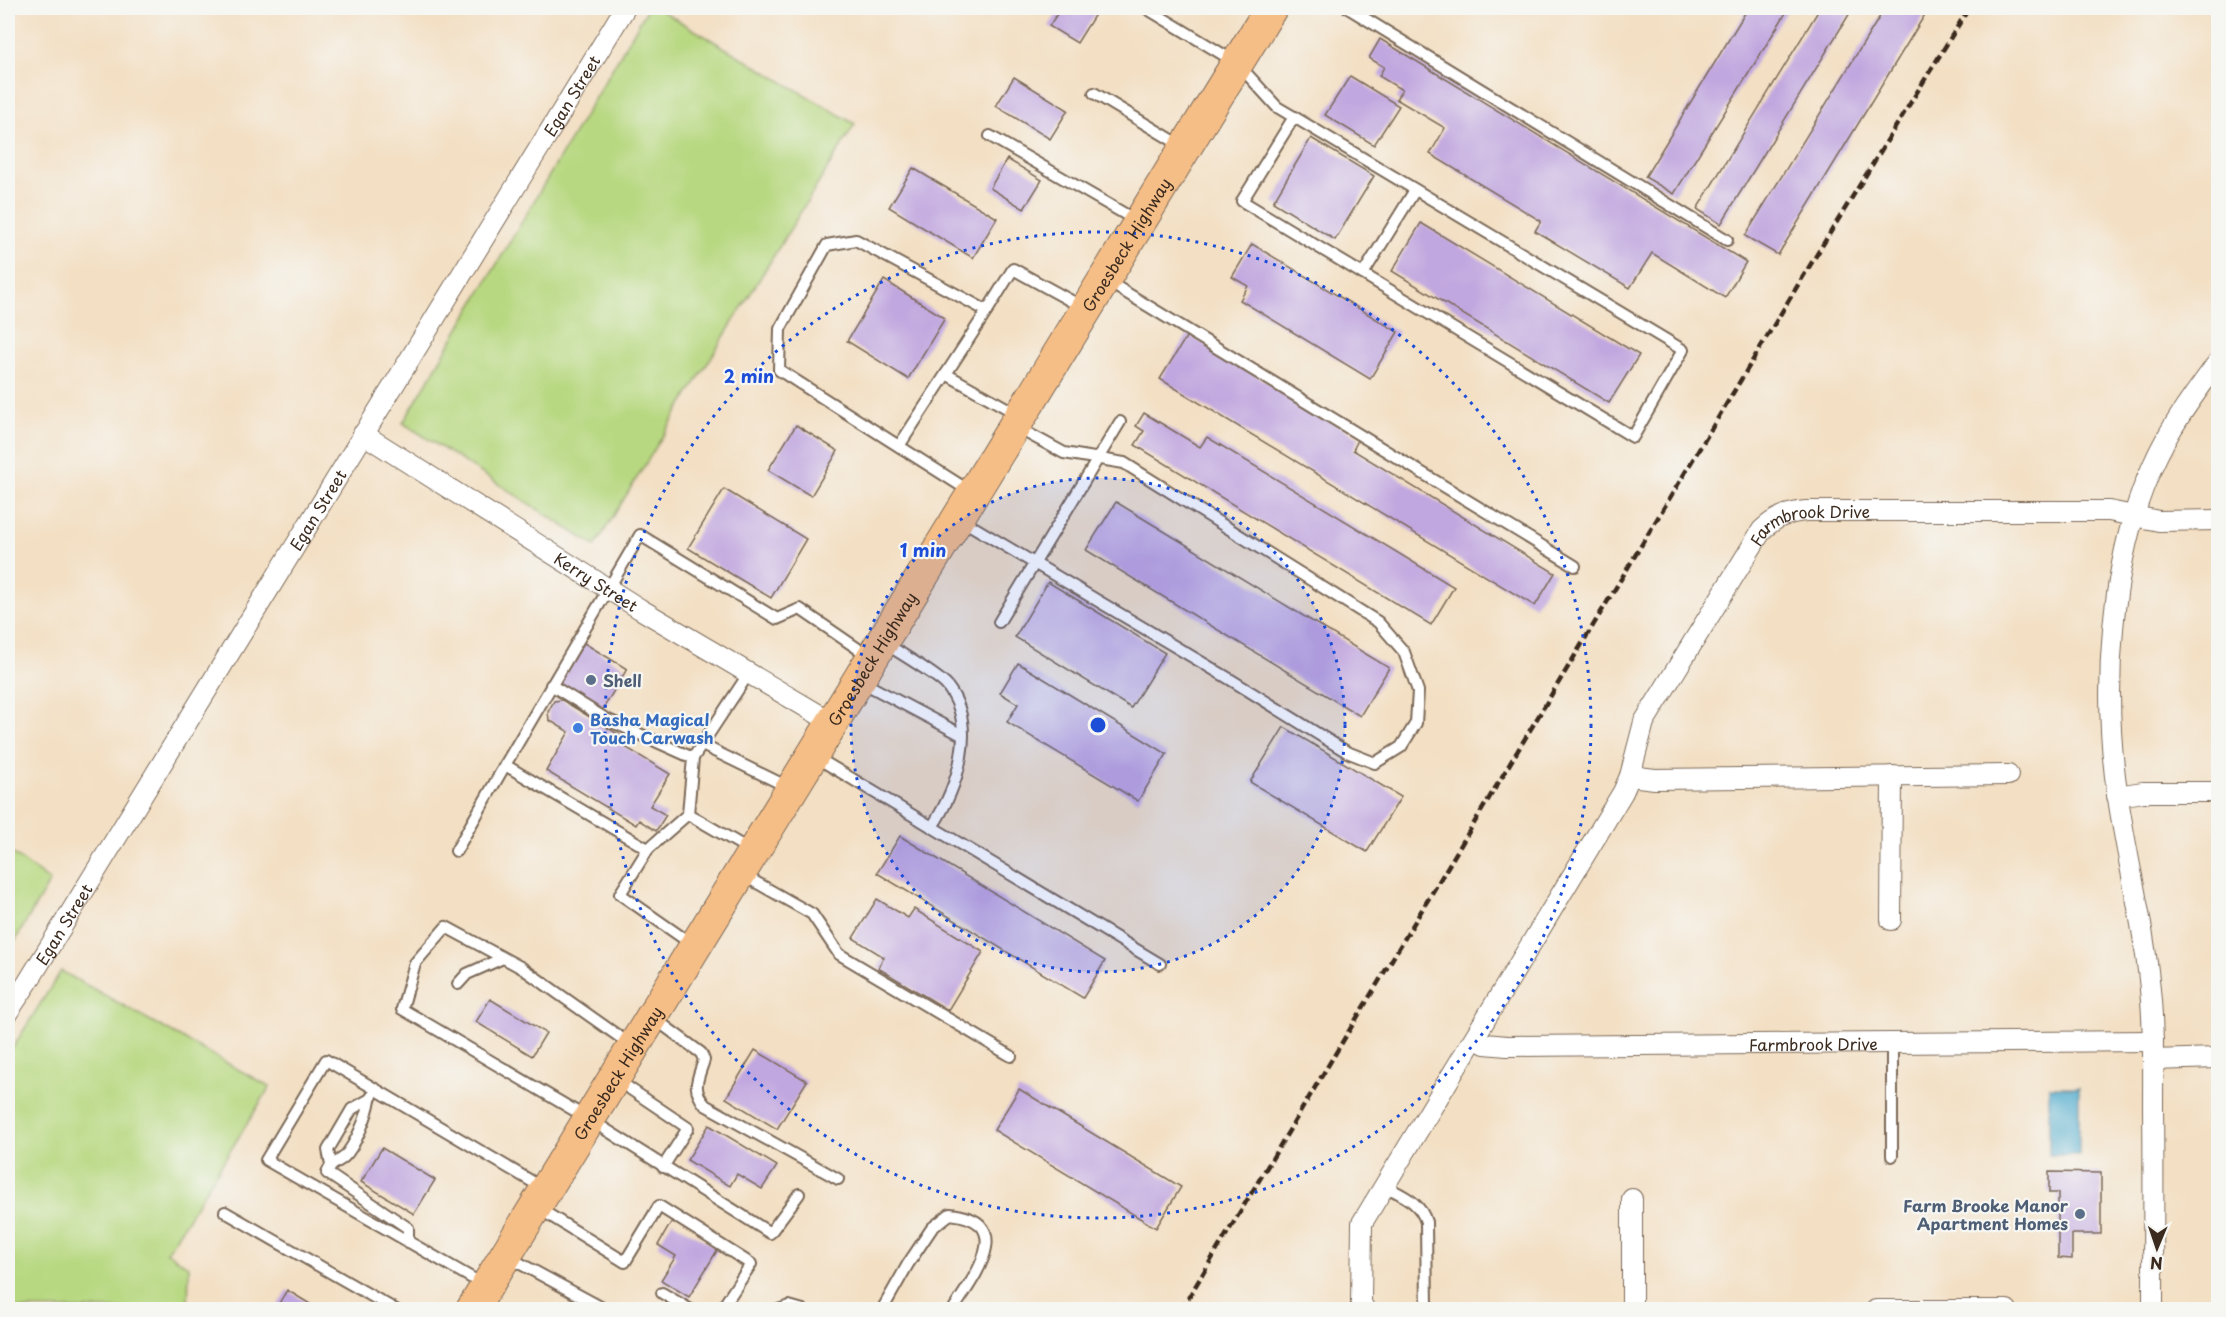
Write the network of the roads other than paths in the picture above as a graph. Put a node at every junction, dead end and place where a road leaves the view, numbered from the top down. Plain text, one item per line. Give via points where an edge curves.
1 (625, 8) edge
2 (1146, 8) edge
3 (1271, 8) edge
4 (1348, 8) edge
5 (1237, 63) junction
6 (1094, 93) dead end
7 (1293, 117) junction
8 (990, 136) dead end
9 (1185, 148) junction
10 (1415, 190) junction
11 (1140, 222) junction
12 (1727, 240) dead end
13 (1363, 274) junction
14 (1105, 280) junction
15 (1087, 309) junction
16 (987, 311) junction
17 (2218, 362) edge
18 (946, 374) junction
19 (1018, 422) junction
20 (1120, 422) dead end
21 (363, 434) junction
22 (899, 446) junction
23 (1098, 458) junction
24 (966, 506) junction
25 (2135, 516) junction
26 (2218, 520) edge
27 (1034, 564) junction
28 (1575, 566) dead end
29 (607, 588) junction
30 (999, 622) dead end
31 (872, 660) junction
32 (749, 673) junction
33 (551, 685) junction
34 (833, 723) junction
35 (962, 735) junction
36 (702, 745) junction
37 (813, 756) junction
38 (693, 758) junction
39 (505, 765) junction
40 (2008, 775) dead end
41 (1630, 776) junction
42 (1892, 776) junction
43 (793, 789) junction
44 (2218, 792) edge
45 (2117, 796) junction
46 (688, 814) junction
47 (932, 827) junction
48 (648, 849) junction
49 (456, 851) dead end
50 (747, 863) junction
51 (1891, 920) dead end
52 (696, 947) junction
53 (503, 958) junction
54 (1160, 964) dead end
55 (458, 984) dead end
56 (8, 1012) edge
57 (652, 1017) junction
58 (1475, 1038) junction
59 (1892, 1043) junction
60 (634, 1047) junction
61 (2153, 1050) junction
62 (1011, 1056) dead end
63 (2218, 1058) edge
64 (614, 1078) junction
65 (376, 1088) junction
66 (370, 1099) junction
67 (589, 1119) junction
68 (1893, 1156) dead end
69 (331, 1165) junction
70 (663, 1167) junction
71 (838, 1179) dead end
72 (1383, 1185) junction
73 (799, 1194) dead end
74 (541, 1198) junction
75 (1632, 1199) dead end
76 (225, 1212) dead end
77 (408, 1242) junction
78 (505, 1255) junction
79 (662, 1293) dead end
80 (479, 1298) edge
81 (2156, 1305) edge
82 (1983, 1309) edge
83 (396, 1310) edge
84 (606, 1310) edge
85 (691, 1310) edge
86 (721, 1310) edge
87 (778, 1310) edge
88 (803, 1310) edge
89 (882, 1310) edge
90 (953, 1310) edge
91 (1365, 1310) edge
92 (1427, 1310) edge
93 (1632, 1310) edge
94 (1875, 1310) edge
95 (2007, 1310) edge

1 - 21 street, Egan Street
2 - 5 lane
3 - 5 main road, Groesbeck Highway
4 - 12 lane
5 - 7 lane via 1277,107
5 - 9 main road, Groesbeck Highway
6 - 9 lane
7 - 10 lane
7 - 13 lane via 1242,201
8 - 11 lane
9 - 11 main road, Groesbeck Highway
10 - 13 lane
10 - 13 lane via 1683,350 1633,437
11 - 14 main road, Groesbeck Highway
14 - 15 main road, Groesbeck Highway
14 - 28 lane
15 - 16 lane via 1012,269
15 - 19 main road, Groesbeck Highway
16 - 18 lane
16 - 22 lane via 856,240 827,245 780,329 779,370
17 - 25 street via 2170,431 2152,465
18 - 19 lane
18 - 22 lane
19 - 23 lane via 1064,453
19 - 24 main road, Groesbeck Highway
20 - 23 lane
21 - 29 street, Kerry Street
21 - 56 street, Egan Street
22 - 24 lane
23 - 27 lane
23 - 27 lane via 1124,463 1378,622 1404,652 1418,691 1416,723 1401,747 1375,763 1347,752
24 - 27 lane
24 - 31 main road, Groesbeck Highway
25 - 26 street, Farmbrook Drive
25 - 41 street, Farmbrook Drive via 2109,511 1806,511 1772,520 1762,530 1644,722
25 - 45 street via 2116,602 2112,652 2111,735
27 - 30 lane
29 - 31 lane via 640,535 777,619 800,609
29 - 32 street, Kerry Street
29 - 33 lane
31 - 34 main road, Groesbeck Highway
31 - 35 lane
31 - 35 lane via 946,685 961,708
32 - 34 street, Kerry Street
32 - 36 lane
33 - 38 lane via 606,719
33 - 39 lane
34 - 37 main road, Groesbeck Highway
35 - 47 lane via 960,765 946,806
36 - 38 lane
36 - 43 lane
37 - 43 main road, Groesbeck Highway
37 - 47 lane
38 - 46 lane
39 - 48 lane
39 - 49 lane
40 - 42 street
41 - 42 street
41 - 58 street, Farmbrook Drive
42 - 51 street
43 - 50 main road, Groesbeck Highway
44 - 45 street
45 - 61 street via 2143,938
46 - 48 lane
46 - 50 lane
47 - 54 lane
48 - 52 lane via 620,894
50 - 52 main road, Groesbeck Highway
50 - 62 lane via 812,914 838,954
52 - 57 main road, Groesbeck Highway
53 - 55 lane via 467,974
53 - 60 lane
53 - 67 lane via 447,927 415,963 402,1009
57 - 60 main road, Groesbeck Highway
57 - 71 lane via 701,1053 704,1060 696,1084 705,1105
58 - 59 street, Farmbrook Drive via 1485,1044 1507,1046
58 - 72 street, Farmbrook Drive
59 - 61 street, Farmbrook Drive
59 - 68 lane
60 - 64 main road, Groesbeck Highway
61 - 63 street, Farmbrook Drive
61 - 81 street
64 - 67 main road, Groesbeck Highway
64 - 70 lane via 688,1128
65 - 66 lane
65 - 74 lane
65 - 77 lane via 326,1060 266,1160
66 - 69 lane via 368,1116 344,1156
66 - 69 lane via 352,1109 328,1150
67 - 70 lane
67 - 74 main road, Groesbeck Highway
69 - 77 lane via 327,1173 408,1228
70 - 73 lane via 770,1233
72 - 91 street, Farmbrook Drive via 1362,1223 1361,1303
72 - 92 lane via 1417,1204 1423,1212
74 - 78 main road, Groesbeck Highway
74 - 86 lane via 625,1262 659,1206 752,1264
75 - 93 street
76 - 83 lane
77 - 80 lane
78 - 80 main road, Groesbeck Highway
78 - 84 lane
79 - 85 lane
82 - 94 street
82 - 95 street
87 - 88 lane via 789,1306
89 - 90 lane via 932,1228 950,1214 963,1215 981,1225 988,1237 980,1267

